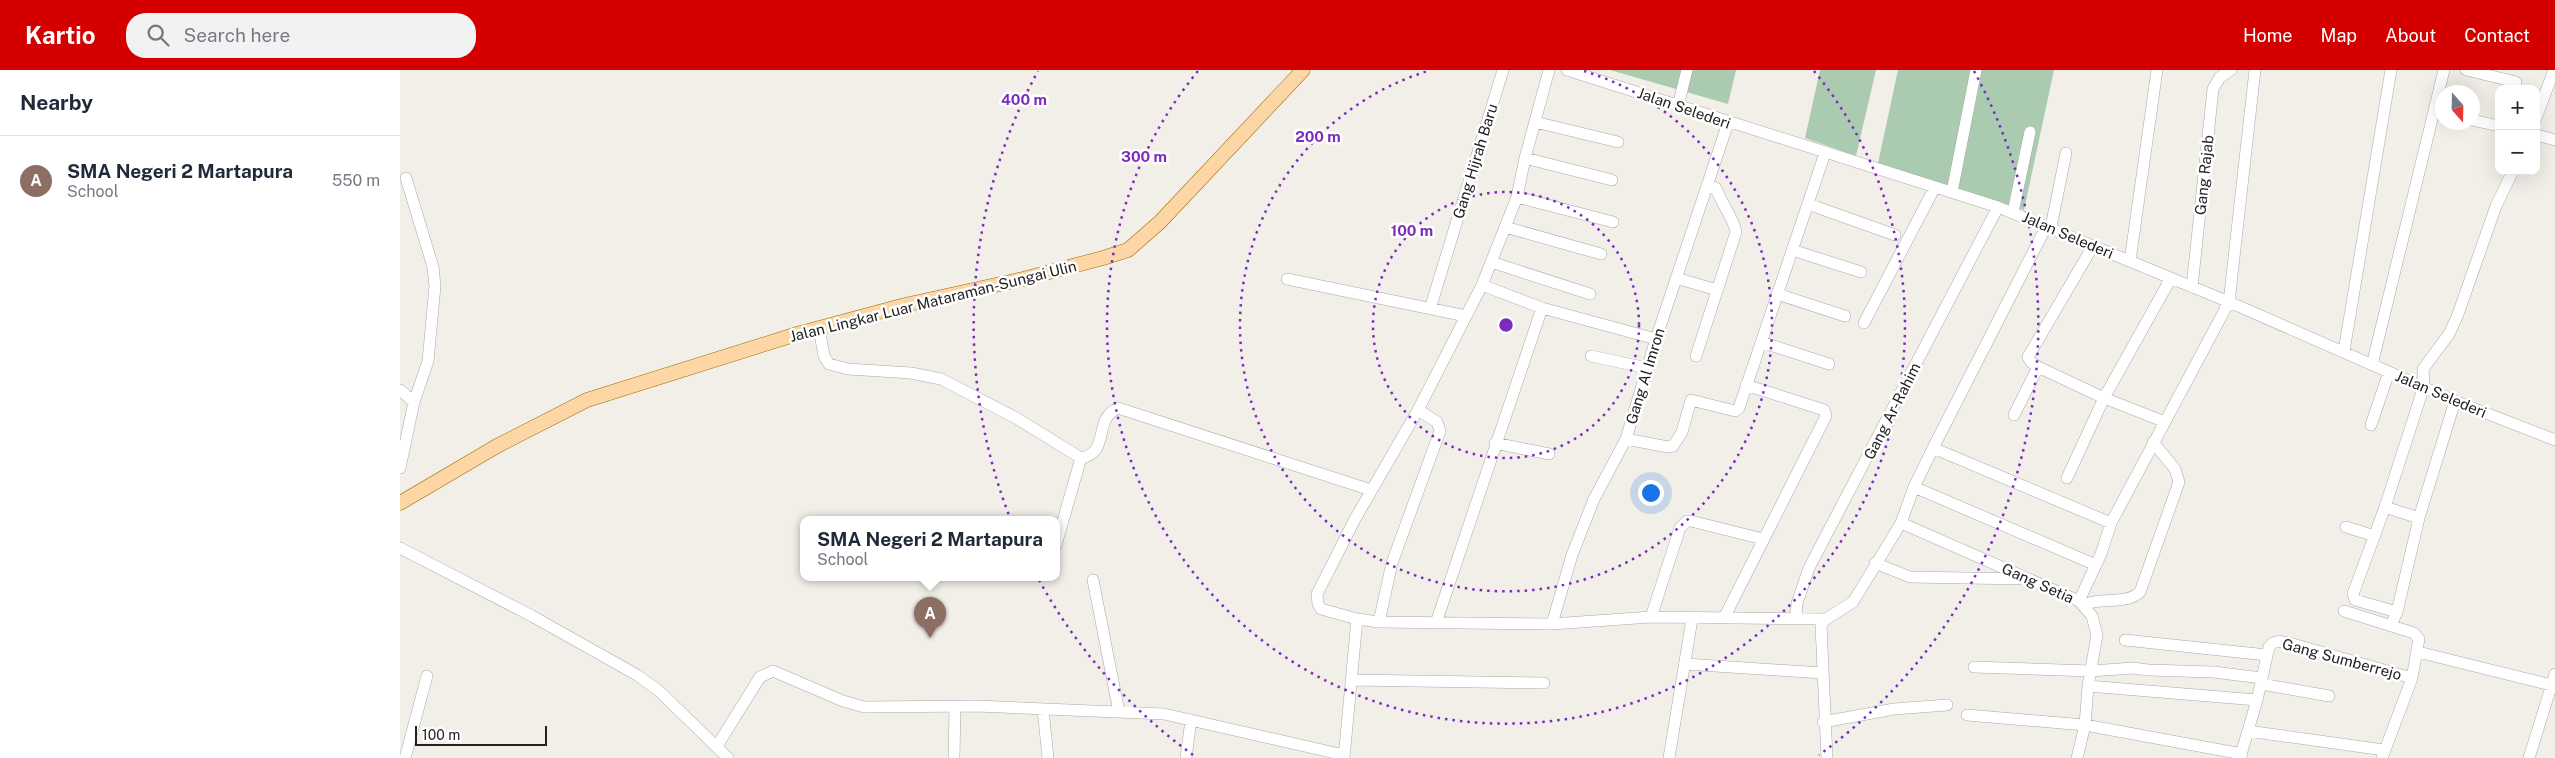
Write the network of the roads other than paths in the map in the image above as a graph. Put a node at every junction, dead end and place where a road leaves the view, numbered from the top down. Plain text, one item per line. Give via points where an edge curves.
1 (1303, 70) edge
2 (1503, 70) edge
3 (1549, 70) edge
4 (1567, 70) edge
5 (1687, 70) edge
6 (1976, 70) edge
7 (2157, 70) edge
8 (2231, 70) edge
9 (2255, 70) edge
10 (2391, 70) edge
11 (2444, 70) edge
12 (2466, 70) edge
13 (2554, 70) edge
14 (1590, 73) edge
15 (2516, 82) dead end
16 (2442, 85) edge
17 (1678, 106) junction
18 (2540, 107) edge
19 (1535, 122) junction
20 (2480, 122) edge
21 (1728, 123) junction
22 (2495, 125) edge
23 (2435, 127) edge
24 (2030, 132) dead end
25 (2540, 137) edge
26 (2555, 140) edge
27 (1618, 142) dead end
28 (2066, 152) dead end
29 (1825, 153) junction
30 (1525, 158) junction
31 (2510, 175) edge
32 (1612, 180) dead end
33 (1707, 185) junction
34 (400, 186) edge
35 (1935, 187) junction
36 (1952, 192) junction
37 (1517, 197) junction
38 (1808, 204) junction
39 (1998, 207) junction
40 (2013, 212) junction
41 (1613, 222) dead end
42 (1505, 226) junction
43 (2048, 227) junction
44 (1895, 235) dead end
45 (2093, 246) junction
46 (1792, 250) junction
47 (1601, 254) dead end
48 (1491, 262) junction
49 (2130, 262) junction
50 (1861, 272) dead end
51 (1676, 278) junction
52 (2171, 278) junction
53 (1287, 279) dead end
54 (1482, 285) junction
55 (2192, 287) junction
56 (1717, 290) junction
57 (1590, 294) dead end
58 (1777, 294) junction
59 (2229, 302) junction
60 (1542, 308) junction
61 (1430, 309) junction
62 (1466, 316) junction
63 (1845, 316) dead end
64 (1864, 323) dead end
65 (819, 328) junction
66 (1656, 339) junction
67 (1761, 342) junction
68 (2344, 351) junction
69 (1591, 356) dead end
70 (1696, 356) dead end
71 (1829, 364) dead end
72 (2372, 365) junction
73 (2038, 367) junction
74 (1647, 368) junction
75 (2389, 372) junction
76 (1746, 385) junction
77 (2424, 386) junction
78 (400, 390) edge
79 (2104, 398) junction
80 (2455, 401) junction
81 (414, 402) junction
82 (1418, 410) junction
83 (2014, 415) dead end
84 (2165, 422) junction
85 (2371, 425) dead end
86 (1626, 439) junction
87 (2555, 440) edge
88 (2153, 442) junction
89 (1495, 443) junction
90 (1933, 448) junction
91 (1548, 454) dead end
92 (1081, 458) junction
93 (400, 468) edge
94 (2066, 478) dead end
95 (1914, 487) junction
96 (1372, 490) junction
97 (401, 499) edge
98 (2385, 508) junction
99 (2419, 518) junction
100 (1901, 523) junction
101 (2111, 523) junction
102 (2346, 527) dead end
103 (1060, 531) edge
104 (2375, 536) junction
105 (1764, 539) junction
106 (400, 548) edge
107 (1875, 563) junction
108 (2096, 565) junction
109 (2030, 579) junction
110 (1093, 580) dead end
111 (2082, 604) junction
112 (2344, 611) dead end
113 (2397, 612) junction
114 (1651, 617) junction
115 (1724, 618) junction
116 (1796, 618) junction
117 (1357, 619) junction
118 (1692, 619) junction
119 (1826, 619) junction
120 (1379, 622) junction
121 (1436, 623) junction
122 (1552, 624) junction
123 (2391, 625) junction
124 (2125, 640) dead end
125 (2418, 652) junction
126 (2267, 655) junction
127 (1685, 664) junction
128 (1974, 667) dead end
129 (1822, 672) junction
130 (2091, 672) junction
131 (427, 676) dead end
132 (2412, 678) junction
133 (1351, 680) junction
134 (2261, 681) junction
135 (2554, 681) edge
136 (1544, 683) dead end
137 (2088, 686) junction
138 (2329, 696) dead end
139 (2257, 700) junction
140 (1947, 705) dead end
141 (955, 707) junction
142 (1043, 709) junction
143 (1119, 712) junction
144 (1967, 715) dead end
145 (1191, 720) junction
146 (1823, 722) junction
147 (2085, 725) junction
148 (2248, 730) junction
149 (717, 746) junction
150 (2383, 754) edge
151 (1344, 756) edge
152 (2241, 756) edge
153 (405, 758) edge
154 (728, 758) edge
155 (954, 758) edge
156 (1048, 758) edge
157 (1186, 758) edge
158 (1669, 758) edge
159 (1826, 758) edge
160 (2077, 758) edge
161 (2529, 758) edge

1 - 65 main road, Jalan Lingkar Luar Mataraman-Sungai Ulin via 1160,222 1128,250
2 - 61 street, Gang Hijrah Baru
3 - 19 street
4 - 14 street, Jalan Selederi
5 - 17 street
6 - 36 street
7 - 49 street
8 - 55 street, Gang Rajab via 2220,77 2214,89
9 - 59 street
10 - 68 street
11 - 16 street
12 - 15 street
13 - 18 street
14 - 17 street, Jalan Selederi
17 - 21 street, Jalan Selederi
19 - 27 street
19 - 30 street
20 - 22 street
21 - 29 street, Jalan Selederi
21 - 33 street, Gang Al Imron
23 - 72 street
24 - 40 street
25 - 26 street
28 - 43 street
29 - 35 street, Jalan Selederi
29 - 38 street
30 - 32 street
30 - 37 street
31 - 77 street via 2457,317 2449,334 2423,369
33 - 51 street, Gang Al Imron
33 - 56 street via 1716,188 1736,232
34 - 81 street via 406,178 433,266 435,286 428,361
35 - 36 street, Jalan Selederi
35 - 64 street
36 - 39 street, Jalan Selederi
37 - 41 street
37 - 42 street
38 - 44 street
38 - 46 street
39 - 40 street, Jalan Selederi
39 - 116 street, Gang Ar-Rahim via 1809,568 1797,603
40 - 43 street, Jalan Selederi
42 - 47 street
42 - 48 street
43 - 45 street, Jalan Selederi
43 - 90 street
45 - 49 street, Jalan Selederi
45 - 73 street via 2028,357
46 - 50 street
46 - 58 street
48 - 54 street
48 - 57 street
49 - 52 street, Jalan Selederi
51 - 56 street
51 - 66 street, Gang Al Imron
52 - 55 street, Jalan Selederi
52 - 79 street
53 - 61 street
54 - 60 street
54 - 62 street
55 - 59 street, Jalan Selederi
56 - 70 street
58 - 63 street
58 - 67 street
59 - 68 street, Jalan Selederi
59 - 84 street
60 - 66 street
60 - 89 street
61 - 62 street
62 - 82 street
65 - 92 street via 824,356 829,364 940,379 1016,418
65 - 97 main road, Jalan Lingkar Luar Mataraman-Sungai Ulin via 587,400
66 - 74 street, Gang Al Imron
67 - 71 street
67 - 76 street
68 - 72 street, Jalan Selederi
69 - 74 street
72 - 75 street, Jalan Selederi
73 - 79 street
73 - 83 street
74 - 86 street, Gang Al Imron
75 - 77 street, Jalan Selederi
75 - 85 street
76 - 86 street via 1739,408 1735,411 1692,400 1682,432 1673,446
76 - 105 street via 1824,410 1826,414
77 - 80 street, Jalan Selederi
77 - 98 street
78 - 81 street
79 - 84 street
79 - 94 street
80 - 87 street, Jalan Selederi
80 - 99 street
81 - 93 street
82 - 96 street
82 - 120 street via 1437,422 1440,431 1392,563
84 - 88 street
86 - 122 street, Gang Al Imron via 1594,499 1572,554
88 - 101 street
88 - 111 street via 2176,469 2179,482 2140,592 2133,598
89 - 91 street
89 - 121 street
90 - 95 street
90 - 101 street
92 - 96 street via 1096,451 1104,420 1118,408
92 - 103 street
95 - 100 street
95 - 108 street
96 - 117 street via 1317,594 1322,609
98 - 99 street
98 - 104 street
99 - 113 street
100 - 107 street
100 - 109 street, Gang Setia
101 - 108 street
102 - 104 street
104 - 113 street via 2354,597 2359,602
105 - 114 street via 1687,521 1680,528
105 - 115 street
106 - 149 street via 637,675
107 - 109 street via 1910,577
107 - 119 street via 1853,602
108 - 111 street
109 - 111 street, Gang Setia
110 - 143 street
111 - 130 street, Gang Setia via 2092,616 2097,635
112 - 123 street
113 - 123 street
114 - 118 street
114 - 122 street
115 - 116 street
115 - 118 street
116 - 119 street
117 - 120 street
117 - 133 street
118 - 127 street
119 - 129 street via 1821,625
120 - 121 street
121 - 122 street
123 - 125 street via 2418,636
124 - 126 street
125 - 132 street
125 - 135 street
126 - 132 street, Gang Sumberrejo via 2269,647 2278,641
126 - 134 street, Gang Sumberrejo
127 - 129 street
127 - 158 street
128 - 130 street
129 - 146 street
130 - 134 street via 2133,668 2213,672
130 - 137 street, Gang Setia
131 - 153 street
132 - 150 street
133 - 136 street
133 - 151 street
134 - 138 street
134 - 139 street, Gang Sumberrejo
135 - 161 street
137 - 139 street
137 - 147 street, Gang Setia
139 - 148 street, Gang Sumberrejo
140 - 146 street via 1894,709
141 - 142 street
141 - 149 street via 864,707 767,671
141 - 155 street
142 - 143 street
142 - 156 street
143 - 145 street via 1164,714
144 - 147 street
145 - 151 street
145 - 157 street
146 - 159 street
147 - 152 street
147 - 160 street, Gang Setia
148 - 150 street
148 - 152 street, Gang Sumberrejo
149 - 154 street

